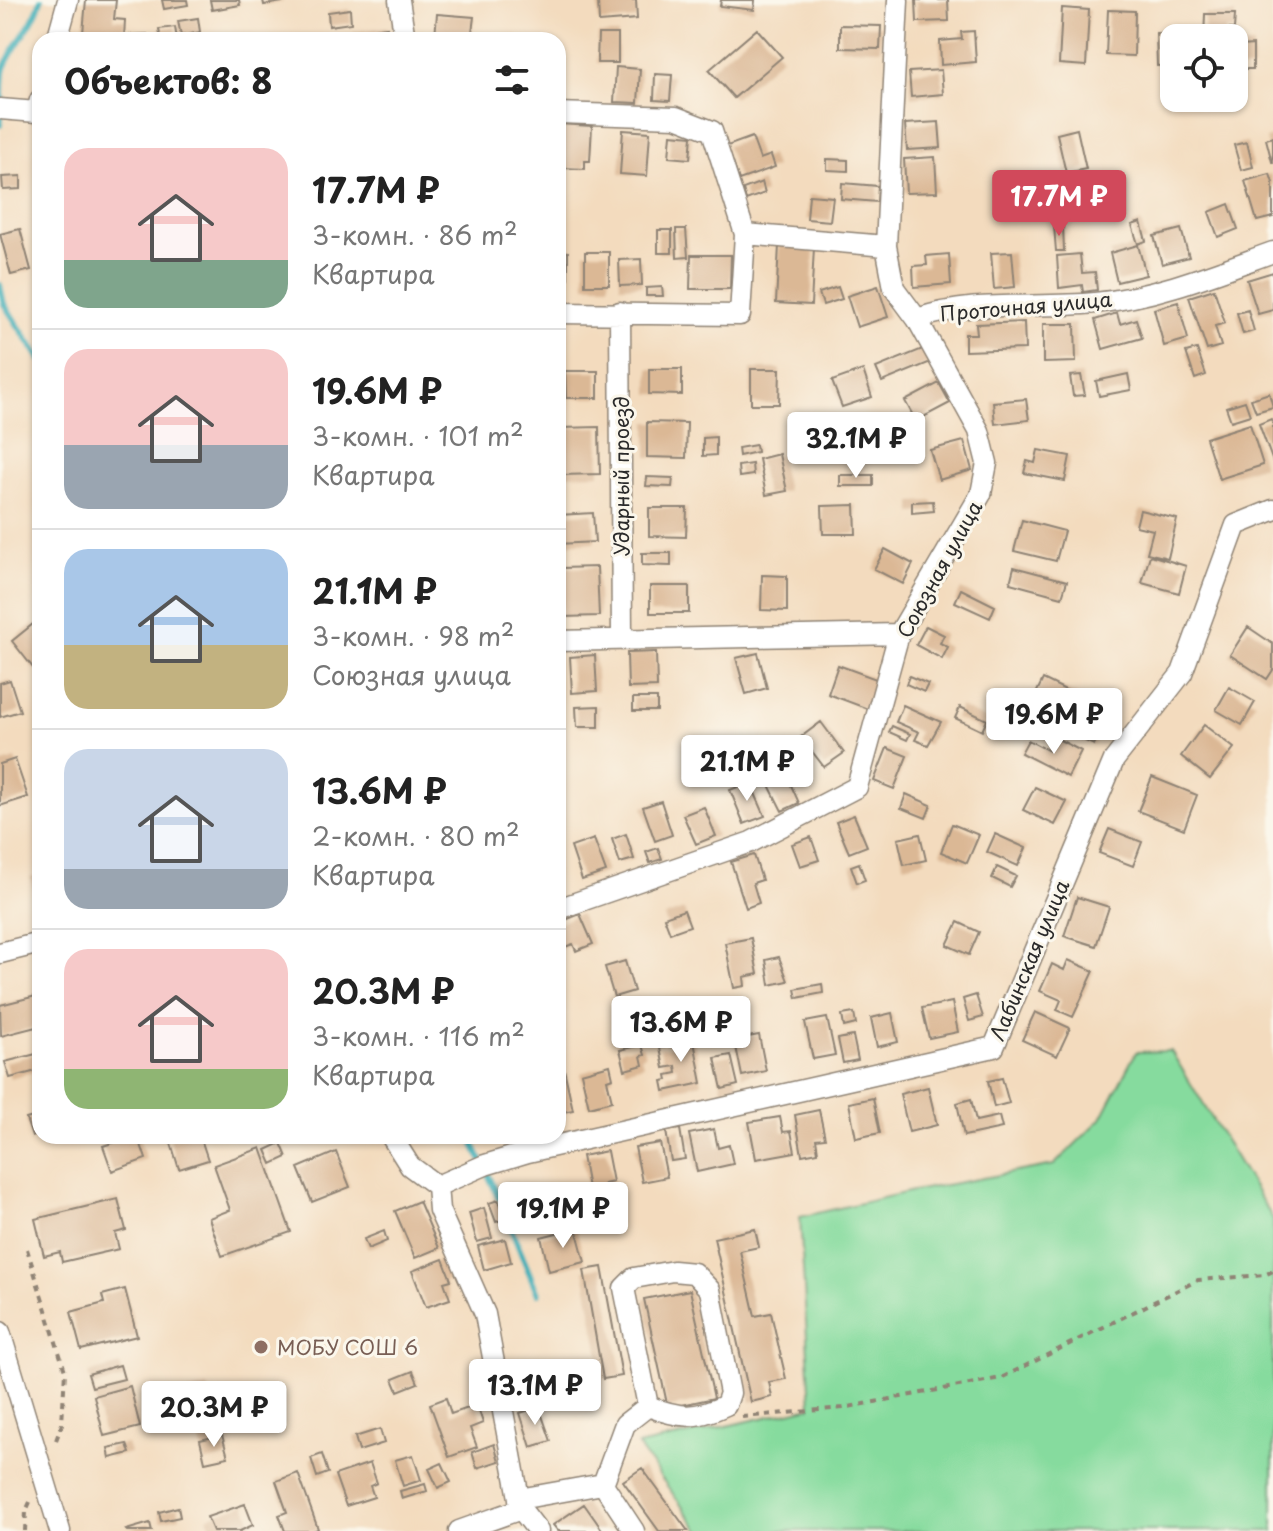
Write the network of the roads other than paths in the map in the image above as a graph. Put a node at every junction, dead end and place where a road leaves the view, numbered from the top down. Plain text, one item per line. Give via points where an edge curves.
1 (68, 0) edge
2 (399, 0) edge
3 (898, 0) edge
4 (59, 32) edge
5 (404, 32) edge
6 (0, 109) edge
7 (32, 112) edge
8 (566, 113) edge
9 (745, 234) junction
10 (886, 246) junction
11 (1273, 252) edge
12 (620, 312) junction
13 (566, 313) edge
14 (917, 319) junction
15 (1273, 510) edge
16 (899, 634) junction
17 (622, 640) junction
18 (566, 641) edge
19 (566, 906) edge
20 (32, 945) edge
21 (0, 953) edge
22 (566, 1143) edge
23 (396, 1144) edge
24 (564, 1144) edge
25 (437, 1186) junction
26 (0, 1332) edge
27 (648, 1406) junction
28 (603, 1484) junction
29 (520, 1504) junction
30 (60, 1531) edge
31 (459, 1531) edge
32 (538, 1531) edge
33 (634, 1531) edge

1 - 4 street
2 - 5 street
3 - 10 street, Союзная улица
6 - 7 street
8 - 9 street via 676,117 712,131
9 - 10 street
9 - 12 street via 740,315
10 - 14 street, Союзная улица via 894,288
11 - 14 street, Проточная улица via 1169,289 1097,303 944,309
12 - 13 street
12 - 17 street, Ударный проезд
14 - 16 street, Союзная улица via 979,431 987,463 981,494
15 - 22 street, Лабинская улица via 1236,525 1182,673 1114,760 994,1047
16 - 17 street
16 - 19 street, Союзная улица via 857,787 751,842
17 - 18 street
20 - 21 street
23 - 25 street via 410,1166
24 - 25 street, Лабинская улица via 485,1165
25 - 29 street via 439,1210 485,1314
26 - 30 street
27 - 27 street via 624,1288 634,1278 694,1273 710,1290 730,1393 726,1405 706,1415 674,1417
27 - 28 street via 625,1424
28 - 29 street
28 - 33 street
29 - 31 street
29 - 32 street

